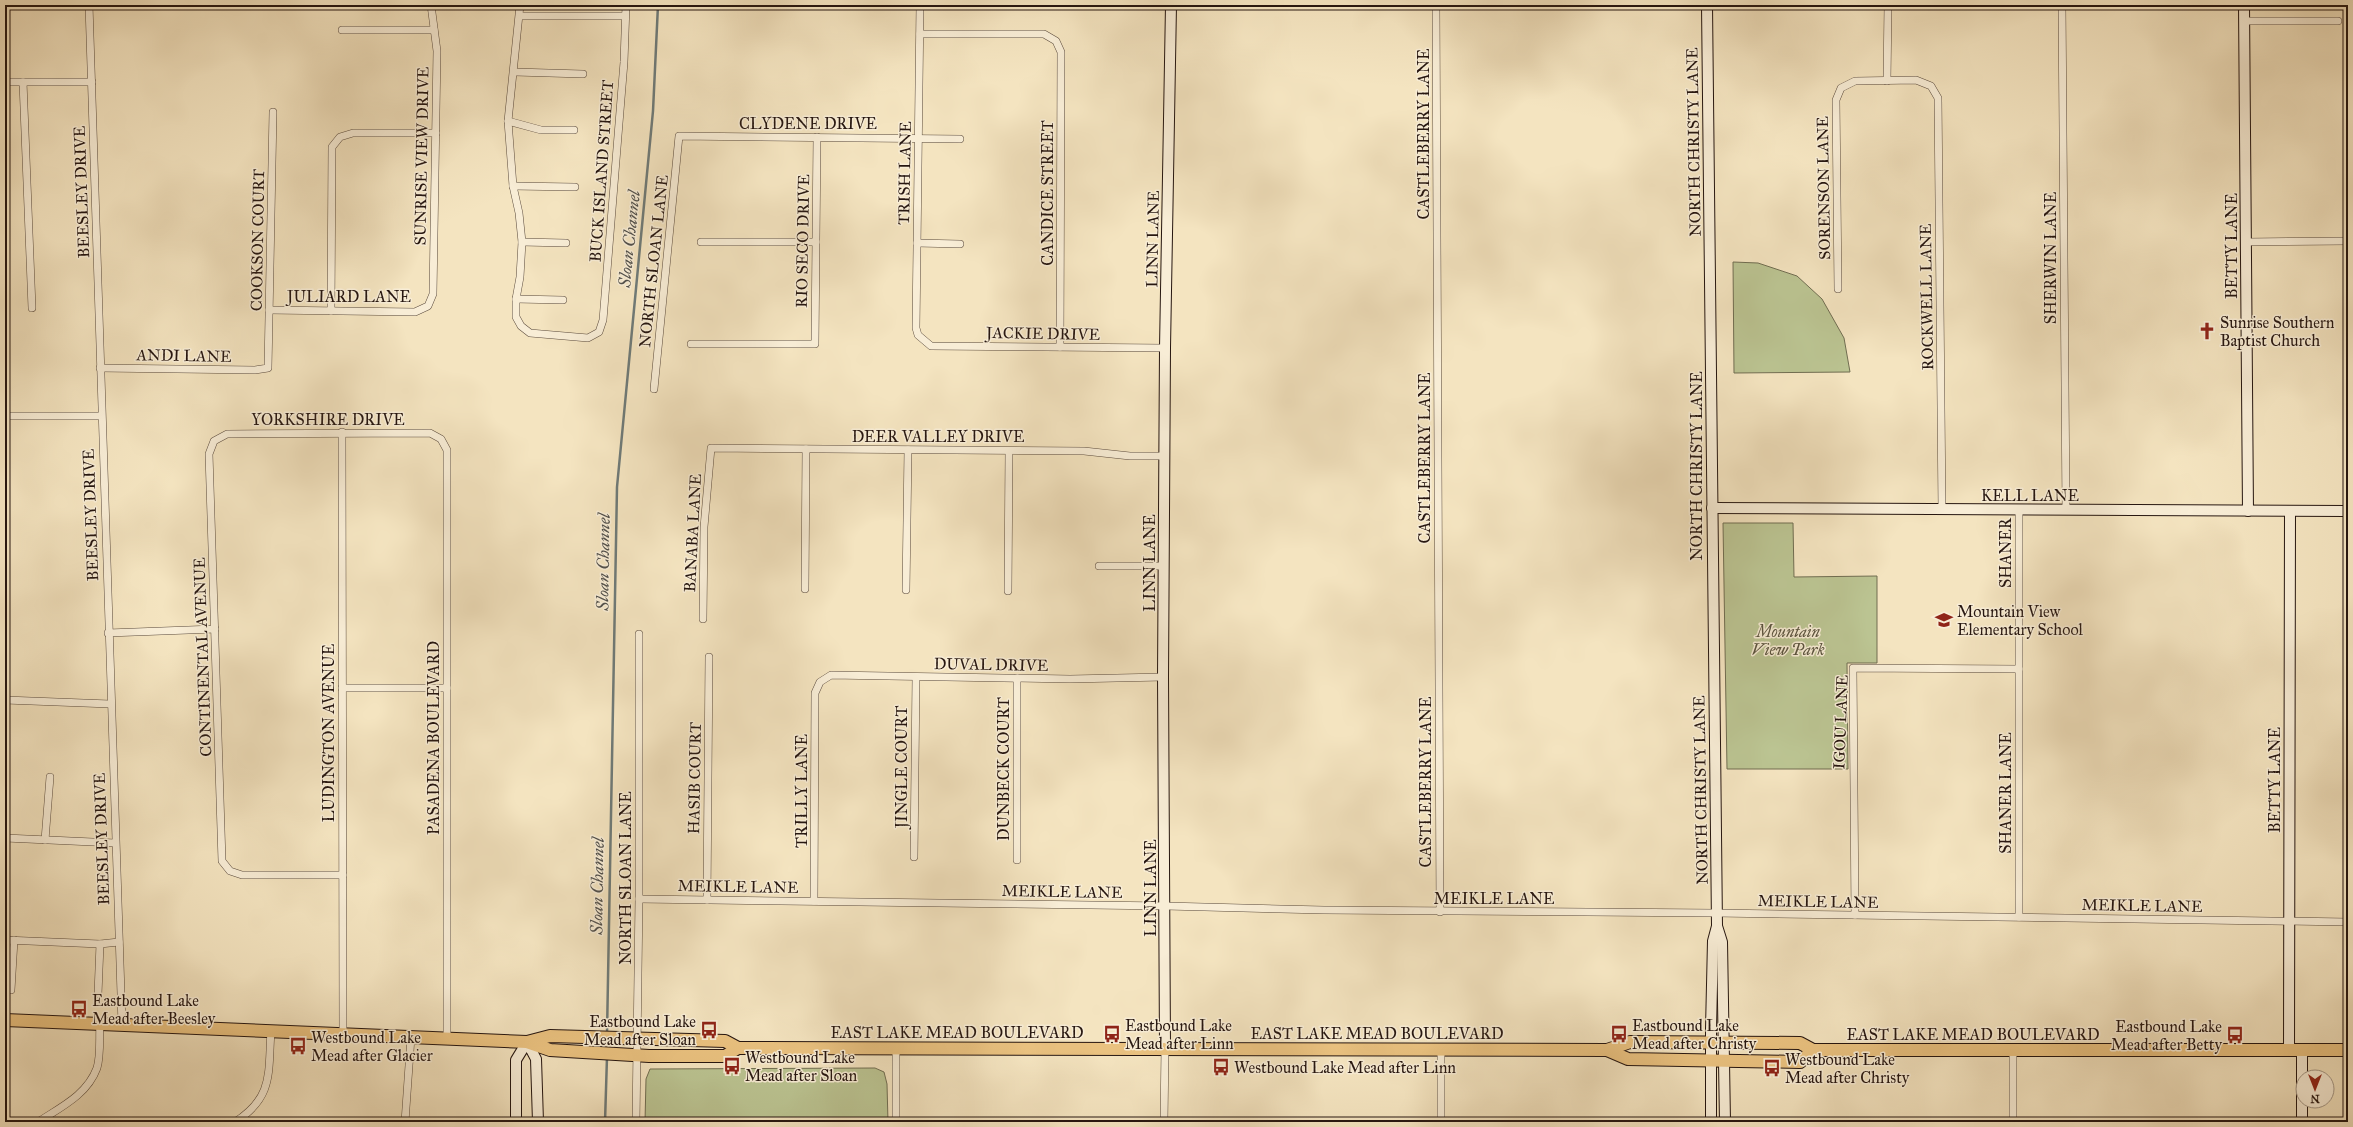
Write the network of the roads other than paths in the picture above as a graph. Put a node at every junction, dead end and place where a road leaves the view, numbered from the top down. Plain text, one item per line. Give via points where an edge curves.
1 (89, 5) edge
2 (431, 5) edge
3 (520, 5) edge
4 (626, 5) edge
5 (920, 5) edge
6 (1171, 5) edge
7 (1436, 5) edge
8 (1707, 5) edge
9 (1888, 5) edge
10 (2062, 5) edge
11 (2244, 5) edge
12 (521, 16) junction
13 (625, 16) junction
14 (2244, 21) junction
15 (2338, 21) dead end
16 (342, 30) dead end
17 (434, 30) junction
18 (920, 34) junction
19 (515, 72) junction
20 (584, 74) dead end
21 (1887, 81) junction
22 (5, 82) edge
23 (23, 82) junction
24 (92, 82) junction
25 (273, 112) dead end
26 (508, 121) junction
27 (574, 130) dead end
28 (436, 133) junction
29 (679, 136) joint
30 (817, 137) junction
31 (918, 138) junction
32 (960, 139) dead end
33 (513, 186) junction
34 (575, 187) dead end
35 (2348, 241) edge
36 (522, 242) junction
37 (701, 242) dead end
38 (816, 242) junction
39 (2246, 242) junction
40 (566, 243) dead end
41 (917, 243) junction
42 (960, 244) dead end
43 (1838, 289) dead end
44 (516, 299) junction
45 (563, 300) dead end
46 (428, 306) joint
47 (32, 308) dead end
48 (269, 310) junction
49 (331, 311) junction
50 (922, 340) joint
51 (691, 344) dead end
52 (1060, 347) junction
53 (1165, 348) junction
54 (100, 368) junction
55 (268, 368) joint
56 (654, 389) dead end
57 (5, 416) edge
58 (101, 416) junction
59 (342, 432) junction
60 (441, 438) joint
61 (214, 441) joint
62 (711, 448) joint
63 (806, 449) junction
64 (908, 450) junction
65 (1009, 451) junction
66 (1165, 456) junction
67 (1712, 508) junction
68 (1942, 510) junction
69 (2019, 510) junction
70 (2066, 510) junction
71 (2248, 511) junction
72 (2290, 511) junction
73 (2348, 511) edge
74 (1099, 566) dead end
75 (1164, 566) junction
76 (805, 589) dead end
77 (906, 590) dead end
78 (1008, 591) dead end
79 (703, 619) dead end
80 (215, 629) junction
81 (108, 633) junction
82 (639, 634) dead end
83 (709, 657) dead end
84 (2019, 669) junction
85 (5, 670) edge
86 (916, 676) junction
87 (1163, 677) junction
88 (1017, 678) junction
89 (820, 682) joint
90 (342, 688) junction
91 (447, 688) junction
92 (5, 700) edge
93 (110, 704) junction
94 (50, 777) dead end
95 (5, 838) edge
96 (45, 840) junction
97 (115, 843) junction
98 (914, 857) dead end
99 (1017, 860) dead end
100 (342, 876) junction
101 (639, 899) junction
102 (707, 900) junction
103 (814, 901) junction
104 (1166, 906) junction
105 (1440, 912) junction
106 (1716, 913) junction
107 (1855, 915) junction
108 (2020, 917) junction
109 (2288, 921) junction
110 (2348, 922) edge
111 (1717, 926) junction
112 (5, 940) edge
113 (14, 940) junction
114 (119, 942) junction
115 (100, 944) junction
116 (11, 990) dead end
117 (98, 994) dead end
118 (5, 1020) edge
119 (100, 1024) junction
120 (122, 1025) junction
121 (271, 1031) junction
122 (343, 1034) junction
123 (411, 1037) junction
124 (447, 1039) junction
125 (637, 1040) junction
126 (527, 1042) junction
127 (1710, 1042) junction
128 (1724, 1042) junction
129 (738, 1048) junction
130 (896, 1048) junction
131 (1165, 1048) junction
132 (1441, 1049) junction
133 (1607, 1050) junction
134 (1813, 1050) junction
135 (2013, 1050) junction
136 (2289, 1050) junction
137 (2302, 1050) junction
138 (2348, 1050) edge
139 (637, 1055) junction
140 (1710, 1060) junction
141 (1725, 1061) junction
142 (38, 1122) edge
143 (234, 1122) edge
144 (405, 1122) edge
145 (516, 1122) edge
146 (538, 1122) edge
147 (636, 1122) edge
148 (896, 1122) edge
149 (1164, 1122) edge
150 (1441, 1122) edge
151 (1711, 1122) edge
152 (1725, 1122) edge
153 (2013, 1122) edge
154 (2302, 1122) edge

1 - 24 street, BEESLEY DRIVE
2 - 17 street, SUNRISE VIEW DRIVE
3 - 12 street
4 - 13 street, BUCK ISLAND STREET
5 - 18 street, TRISH LANE
6 - 53 street, LINN LANE
7 - 105 street, CASTLEBERRY LANE
8 - 67 street, NORTH CHRISTY LANE
9 - 21 street
10 - 70 street, SHERWIN LANE
11 - 14 street, BETTY LANE
12 - 13 street
12 - 19 street
13 - 44 street, BUCK ISLAND STREET via 624,62 601,329 588,338 530,333 521,326 516,317
14 - 15 street
14 - 39 street, BETTY LANE
16 - 17 street
17 - 28 street, SUNRISE VIEW DRIVE
18 - 31 street, TRISH LANE
18 - 52 street, CANDICE STREET via 1044,34 1056,41 1062,52
19 - 20 street
19 - 26 street
21 - 43 street, SORENSON LANE via 1855,81 1841,88 1836,100
21 - 68 street, ROCKWELL LANE via 1916,80 1931,86 1938,98
22 - 23 street
23 - 24 street
23 - 47 street
24 - 54 street, BEESLEY DRIVE
25 - 48 street, COOKSON COURT
26 - 27 street via 541,130
26 - 33 street
28 - 46 street, SUNRISE VIEW DRIVE via 433,186 433,294
28 - 49 street via 353,132 340,136 332,147
29 - 30 street, CLYDENE DRIVE
29 - 56 street, NORTH SLOAN LANE
30 - 31 street, CLYDENE DRIVE
30 - 38 street, RIO SECO DRIVE
31 - 32 street, CLYDENE DRIVE
31 - 41 street, TRISH LANE
33 - 34 street
33 - 36 street
35 - 39 street
36 - 40 street
36 - 44 street
37 - 38 street
38 - 51 street, RIO SECO DRIVE via 815,344
39 - 71 street, BETTY LANE
41 - 42 street
41 - 50 street, TRISH LANE via 916,328
44 - 45 street
46 - 49 street, JULIARD LANE via 415,312
48 - 49 street, JULIARD LANE
48 - 55 street, COOKSON COURT
50 - 52 street, JACKIE DRIVE via 931,346
52 - 53 street, JACKIE DRIVE
53 - 66 street, LINN LANE
54 - 55 street, ANDI LANE
54 - 58 street, BEESLEY DRIVE
57 - 58 street
58 - 81 street, BEESLEY DRIVE
59 - 60 street, YORKSHIRE DRIVE via 430,433
59 - 61 street, YORKSHIRE DRIVE via 228,434
59 - 90 street, LUDINGTON AVENUE
60 - 91 street, PASADENA BOULEVARD via 447,450
61 - 80 street, CONTINENTAL AVENUE via 209,454
62 - 63 street, DEER VALLEY DRIVE
62 - 79 street, BANABA LANE via 704,527
63 - 64 street, DEER VALLEY DRIVE
63 - 76 street
64 - 65 street, DEER VALLEY DRIVE
64 - 77 street
65 - 66 street, DEER VALLEY DRIVE via 1084,451 1130,456
65 - 78 street
66 - 75 street, LINN LANE
67 - 68 street, KELL LANE
67 - 106 street, NORTH CHRISTY LANE
68 - 69 street, KELL LANE
69 - 70 street, KELL LANE
69 - 84 street, SHANER
70 - 71 street, KELL LANE
71 - 72 street, KELL LANE
72 - 73 street, KELL LANE
72 - 109 street, BETTY LANE
74 - 75 street
75 - 87 street, LINN LANE
80 - 81 street
80 - 100 street, CONTINENTAL AVENUE via 222,861 230,871 242,875
81 - 93 street, BEESLEY DRIVE
82 - 101 street, NORTH SLOAN LANE
83 - 102 street, HASIB COURT
84 - 107 street, IGOU LANE via 1853,668
84 - 108 street, SHANER LANE
85 - 92 street
86 - 88 street, DUVAL DRIVE
86 - 89 street, DUVAL DRIVE via 831,676
86 - 98 street, JINGLE COURT
87 - 88 street, DUVAL DRIVE
87 - 104 street, LINN LANE
88 - 99 street, DUNBECK COURT
89 - 103 street, TRILLY LANE via 815,693
90 - 91 street
90 - 100 street, LUDINGTON AVENUE
91 - 124 street, PASADENA BOULEVARD
92 - 93 street
93 - 97 street, BEESLEY DRIVE
94 - 96 street
95 - 96 street
96 - 97 street
97 - 114 street, BEESLEY DRIVE
100 - 122 street, LUDINGTON AVENUE
101 - 102 street, MEIKLE LANE
101 - 125 street, NORTH SLOAN LANE
102 - 103 street, MEIKLE LANE
103 - 104 street, MEIKLE LANE
104 - 105 street, MEIKLE LANE
104 - 131 street, LINN LANE
105 - 106 street, MEIKLE LANE
106 - 107 street, MEIKLE LANE
106 - 111 street, NORTH CHRISTY LANE
107 - 108 street, MEIKLE LANE
108 - 109 street, MEIKLE LANE
109 - 110 street, MEIKLE LANE
109 - 136 street, BETTY LANE
111 - 127 street, NORTH CHRISTY LANE via 1714,941
111 - 128 street, NORTH CHRISTY LANE via 1722,942
112 - 113 street
113 - 115 street
113 - 116 street
114 - 115 street
114 - 120 street, BEESLEY DRIVE
115 - 117 street
118 - 119 main road, EAST LAKE MEAD BOULEVARD
119 - 120 main road, EAST LAKE MEAD BOULEVARD
119 - 142 street via 97,1067 89,1085 77,1097
120 - 121 main road, EAST LAKE MEAD BOULEVARD
121 - 122 main road, EAST LAKE MEAD BOULEVARD
121 - 143 street via 267,1085 262,1098 250,1112
122 - 123 main road, EAST LAKE MEAD BOULEVARD
123 - 124 main road, EAST LAKE MEAD BOULEVARD
123 - 144 street
124 - 126 main road, EAST LAKE MEAD BOULEVARD
125 - 126 main road, EAST LAKE MEAD BOULEVARD via 550,1036
125 - 129 main road, EAST LAKE MEAD BOULEVARD via 725,1041
125 - 139 street, NORTH SLOAN LANE
126 - 139 main road, EAST LAKE MEAD BOULEVARD via 550,1050
126 - 145 street via 516,1060
126 - 146 street via 536,1059
127 - 128 main road, EAST LAKE MEAD BOULEVARD
127 - 133 main road, EAST LAKE MEAD BOULEVARD via 1630,1042
127 - 140 street, NORTH CHRISTY LANE
128 - 134 main road, EAST LAKE MEAD BOULEVARD via 1800,1043
128 - 141 street, NORTH CHRISTY LANE
129 - 130 main road, EAST LAKE MEAD BOULEVARD
129 - 139 main road, EAST LAKE MEAD BOULEVARD via 725,1056
130 - 131 main road, EAST LAKE MEAD BOULEVARD
130 - 148 street
131 - 132 main road, EAST LAKE MEAD BOULEVARD
131 - 149 street, LINN LANE
132 - 133 main road, EAST LAKE MEAD BOULEVARD
132 - 150 street
133 - 140 main road, EAST LAKE MEAD BOULEVARD via 1628,1059
134 - 135 main road, EAST LAKE MEAD BOULEVARD
134 - 141 main road, EAST LAKE MEAD BOULEVARD via 1800,1062
135 - 136 main road, EAST LAKE MEAD BOULEVARD
135 - 153 street
136 - 137 main road, EAST LAKE MEAD BOULEVARD
137 - 138 main road, EAST LAKE MEAD BOULEVARD
137 - 154 street
139 - 147 street, NORTH SLOAN LANE
140 - 141 main road, EAST LAKE MEAD BOULEVARD
140 - 151 street, NORTH CHRISTY LANE
141 - 152 street, NORTH CHRISTY LANE

